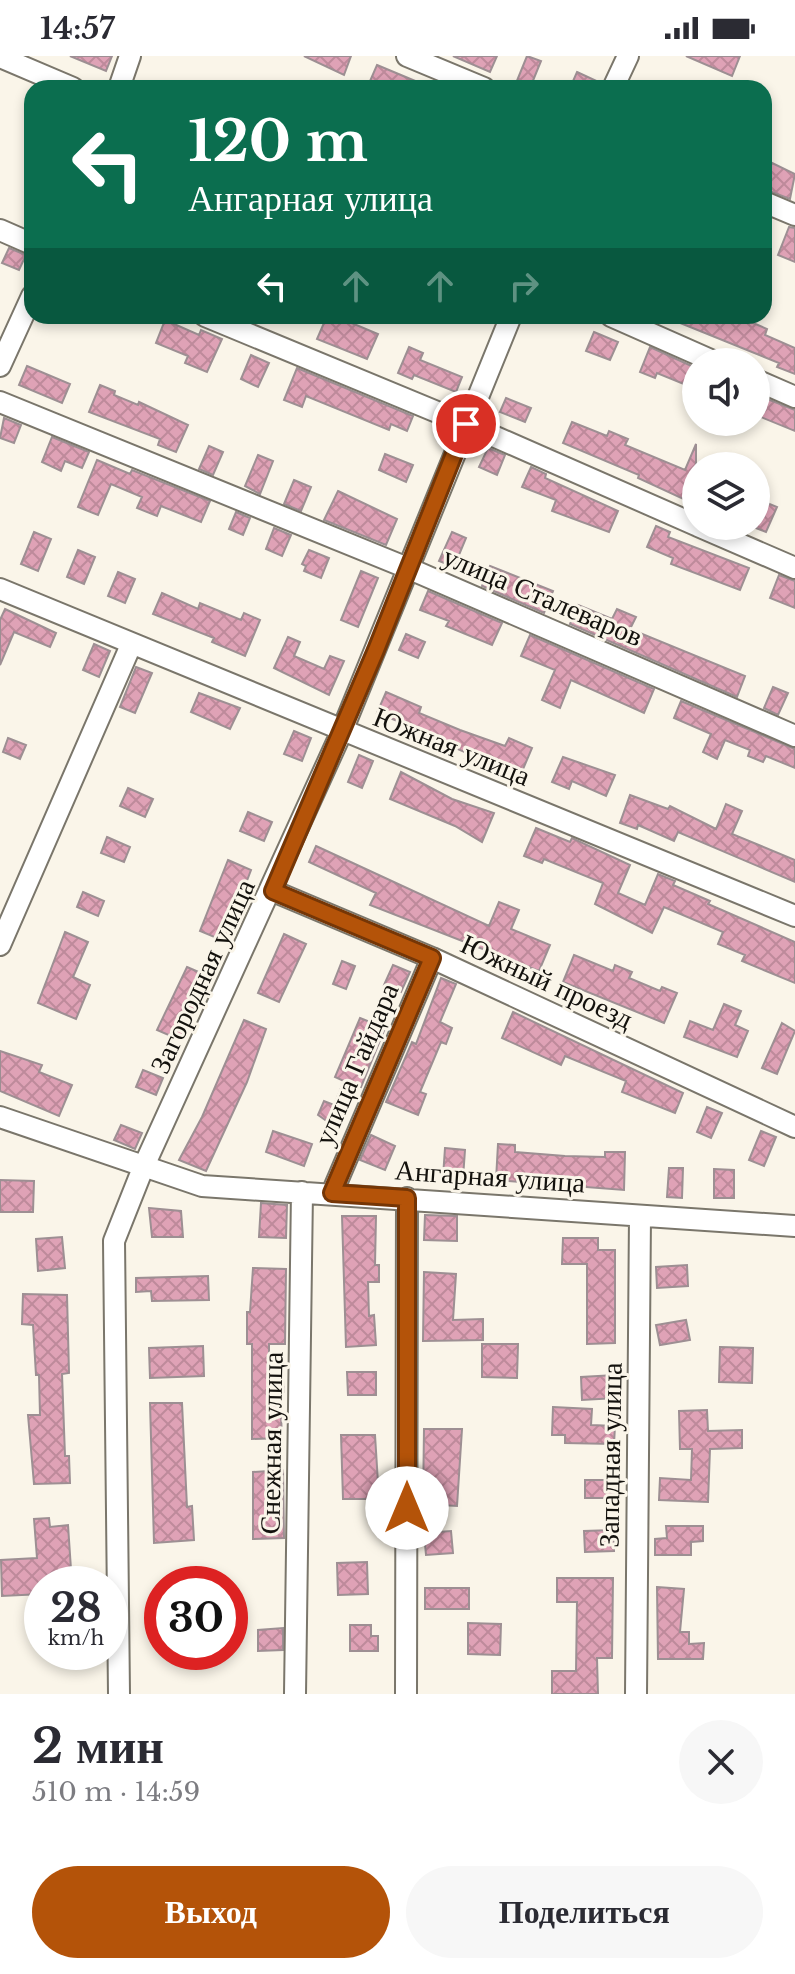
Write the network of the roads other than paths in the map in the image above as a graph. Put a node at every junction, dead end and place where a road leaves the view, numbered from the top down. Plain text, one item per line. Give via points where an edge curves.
1 (130, 56) edge
2 (407, 56) edge
3 (628, 56) edge
4 (0, 57) edge
5 (54, 80) edge
6 (122, 80) edge
7 (465, 80) edge
8 (617, 80) edge
9 (772, 205) edge
10 (795, 215) edge
11 (0, 230) edge
12 (24, 240) edge
13 (24, 314) edge
14 (224, 324) edge
15 (508, 324) edge
16 (629, 324) edge
17 (683, 348) edge
18 (0, 366) edge
19 (770, 386) edge
20 (795, 397) edge
21 (0, 402) edge
22 (466, 424) junction
23 (682, 519) edge
24 (730, 540) edge
25 (795, 568) edge
26 (410, 569) junction
27 (0, 589) edge
28 (131, 645) junction
29 (342, 731) junction
30 (795, 736) edge
31 (273, 891) junction
32 (795, 916) edge
33 (0, 945) edge
34 (432, 958) junction
35 (0, 1117) edge
36 (795, 1127) edge
37 (143, 1168) junction
38 (302, 1192) junction
39 (332, 1193) junction
40 (407, 1198) junction
41 (640, 1216) junction
42 (795, 1226) edge
43 (119, 1694) edge
44 (295, 1694) edge
45 (406, 1694) edge
46 (636, 1694) edge

1 - 6 street
2 - 7 street
3 - 8 street
4 - 5 street
9 - 10 street
11 - 12 street
13 - 18 street
14 - 22 street
15 - 22 street, Загородная улица
16 - 17 street
19 - 20 street
21 - 26 street, улица Сталеваров
22 - 23 street
22 - 26 street, Загородная улица
24 - 25 street
26 - 29 street, Загородная улица
26 - 30 street, улица Сталеваров
27 - 28 street, Южная улица
28 - 29 street, Южная улица
28 - 33 street
29 - 31 street, Загородная улица
29 - 32 street, Южная улица
31 - 34 street, Южный проезд
31 - 37 street, Загородная улица
34 - 36 street, Южный проезд
34 - 39 street, улица Гайдара
35 - 37 street, Ангарная улица
37 - 38 street, Ангарная улица via 202,1186
37 - 43 street, Загородная улица via 114,1241
38 - 39 street, Ангарная улица
38 - 44 street, Снежная улица
39 - 40 street, Ангарная улица
40 - 41 street, Ангарная улица
40 - 45 street
41 - 42 street, Ангарная улица
41 - 46 street, Западная улица

